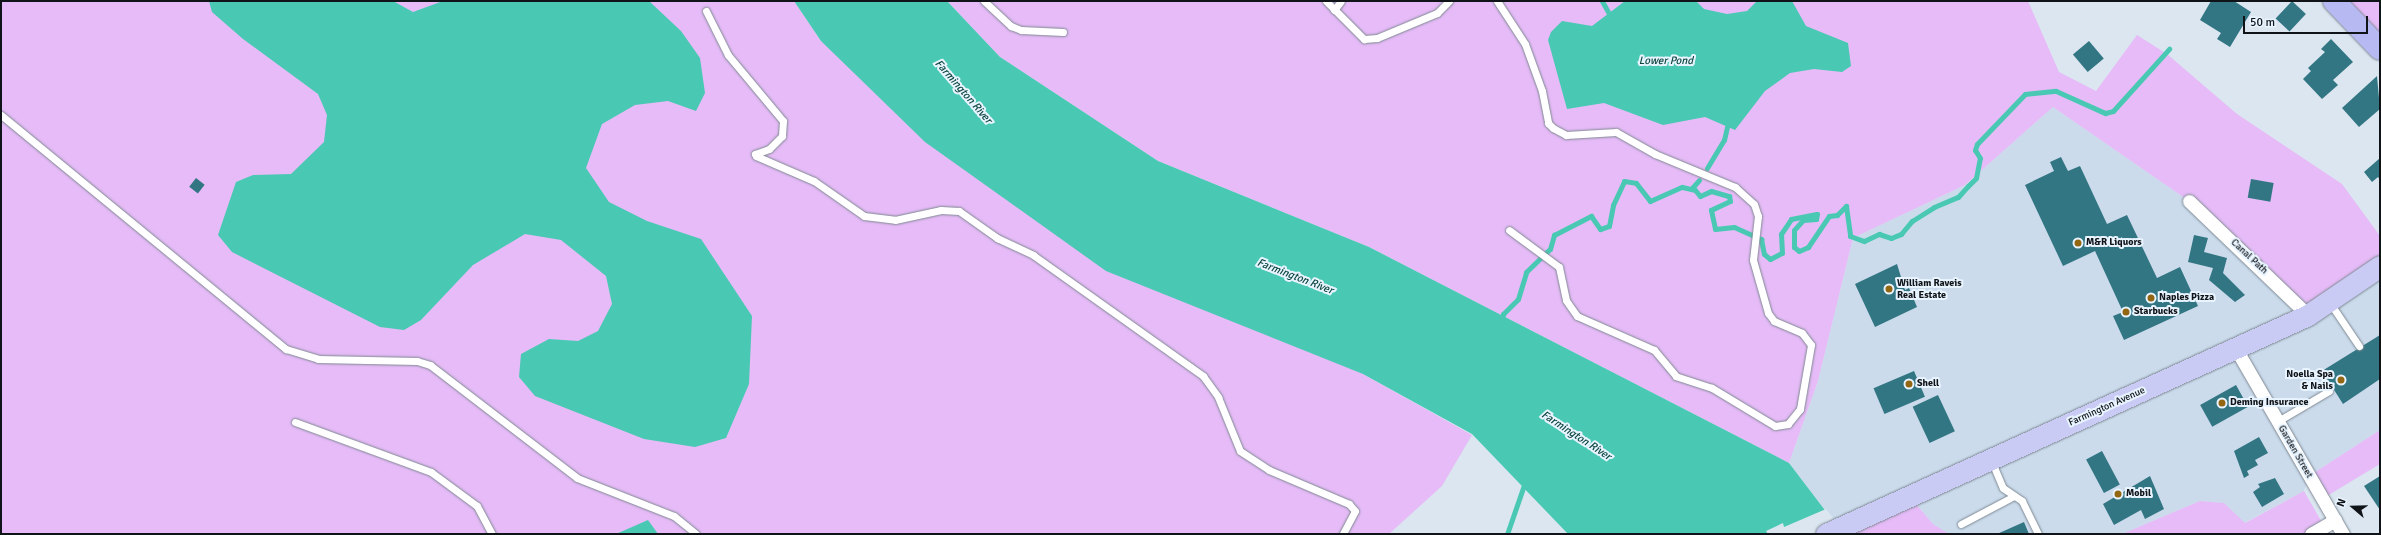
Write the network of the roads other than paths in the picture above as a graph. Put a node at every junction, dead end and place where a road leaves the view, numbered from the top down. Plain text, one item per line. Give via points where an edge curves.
1 (984, 1) edge
2 (1327, 1) edge
3 (1341, 1) edge
4 (1450, 1) edge
5 (1497, 1) edge
6 (2334, 1) edge
7 (1334, 10) junction
8 (706, 12) dead end
9 (1063, 32) dead end
10 (2380, 50) edge
11 (1, 115) edge
12 (2189, 201) dead end
13 (1509, 230) dead end
14 (2380, 266) edge
15 (2328, 301) junction
16 (2308, 315) junction
17 (2358, 346) dead end
18 (2236, 349) junction
19 (2329, 391) dead end
20 (2278, 421) junction
21 (295, 422) dead end
22 (1991, 460) junction
23 (2014, 496) junction
24 (2335, 520) junction
25 (1961, 524) dead end
26 (492, 534) edge
27 (696, 534) edge
28 (1343, 534) edge
29 (1826, 534) edge
30 (2038, 534) edge
31 (2311, 534) edge
32 (2343, 534) edge

1 - 9 lane via 1011,26 1021,30
2 - 7 lane
3 - 7 lane
4 - 7 lane via 1437,13 1377,38 1364,39
5 - 13 lane via 1525,44 1542,91 1548,123 1553,128 1566,135 1616,132 1655,154 1735,187 1754,204 1758,216 1753,260 1768,313 1774,321 1802,334 1811,345 1800,409 1788,424 1776,426 1712,388 1676,376 1654,350 1577,316 1566,300 1559,267
6 - 10 highway
8 - 28 lane via 728,55 784,121 782,136 769,149 755,154 756,156 814,181 864,216 895,220 941,210 959,211 997,238 1033,255 1203,376 1218,397 1240,451 1269,470 1349,504 1356,511
11 - 27 lane via 286,348 318,359 417,361 430,365 577,478 674,516
12 - 16 street, Canal Path
14 - 15 main road, Farmington Avenue
15 - 16 main road, Farmington Avenue
15 - 17 lane
16 - 18 main road, Farmington Avenue
18 - 20 street, Garden Street
18 - 22 main road, Farmington Avenue
19 - 20 lane
20 - 24 street, Garden Street
21 - 26 lane via 431,472 477,506
22 - 23 lane via 2003,488
22 - 29 main road, Farmington Avenue
23 - 25 lane
23 - 30 lane via 2022,501
24 - 31 street
24 - 32 street, Garden Street

